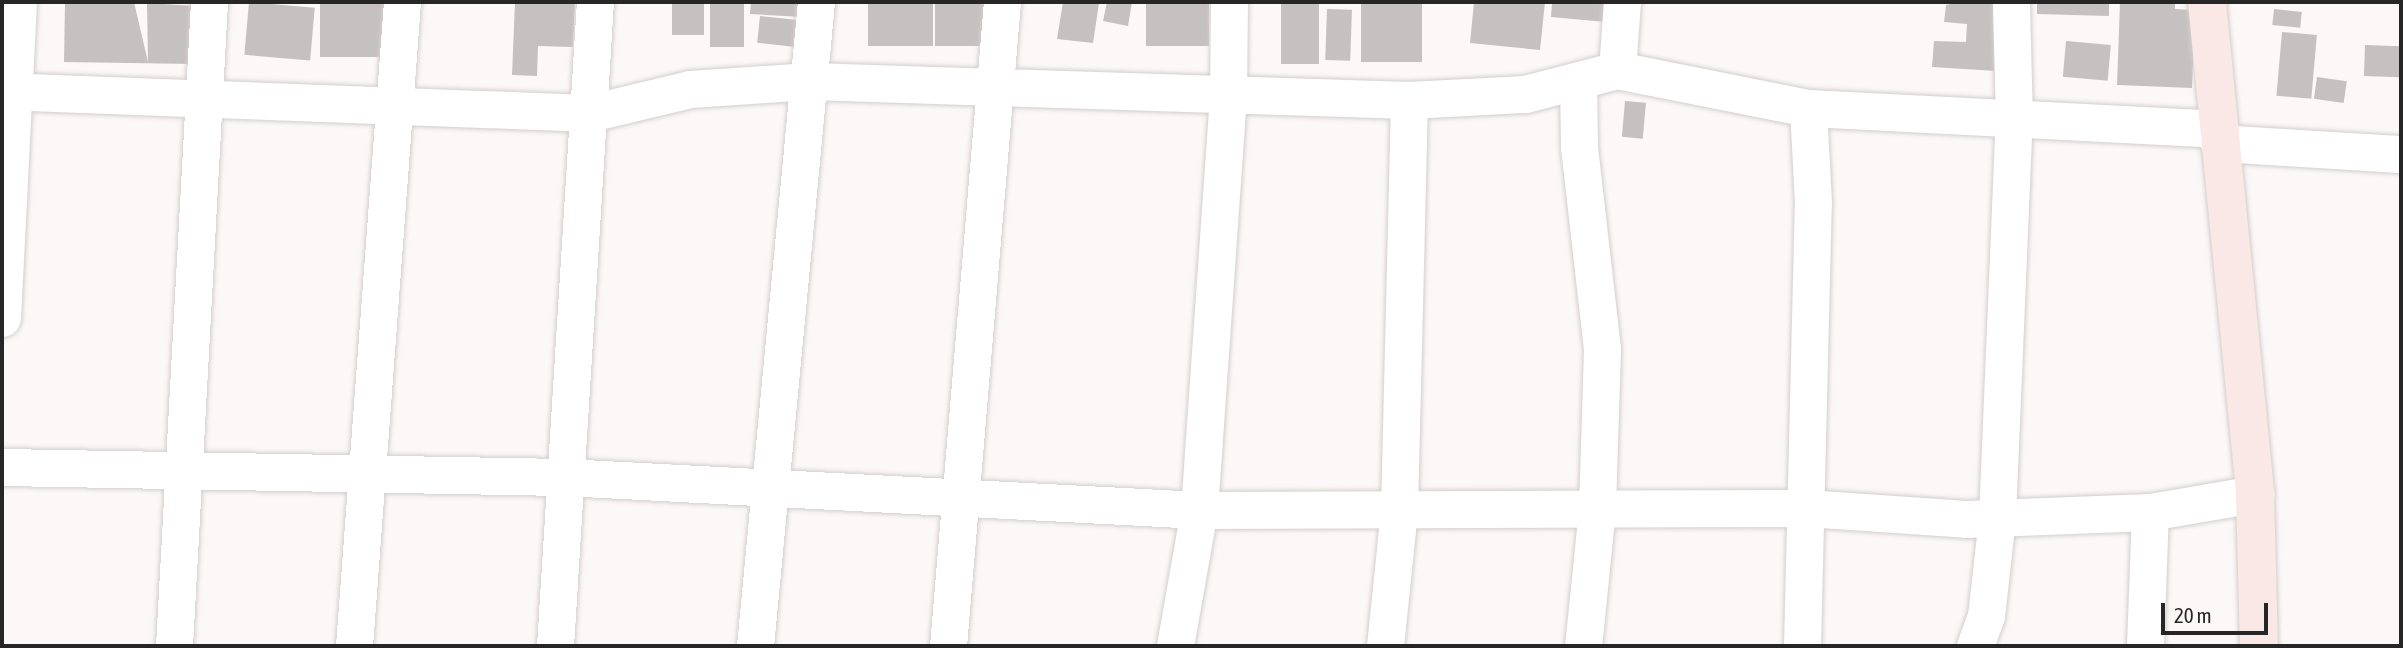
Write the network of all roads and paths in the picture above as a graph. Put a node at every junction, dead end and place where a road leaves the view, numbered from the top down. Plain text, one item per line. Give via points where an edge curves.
1 (18, 2) edge
2 (209, 2) edge
3 (402, 2) edge
4 (595, 2) edge
5 (816, 2) edge
6 (1002, 2) edge
7 (1229, 2) edge
8 (1622, 2) edge
9 (2011, 2) edge
10 (2207, 2) edge
11 (1617, 70) junction
12 (810, 81) junction
13 (1578, 81) junction
14 (998, 86) junction
15 (8, 92) edge
16 (1228, 97) junction
17 (205, 100) junction
18 (1409, 100) junction
19 (1808, 107) junction
20 (392, 108) junction
21 (590, 113) junction
22 (2014, 120) junction
23 (2218, 136) junction
24 (2401, 154) edge
25 (2, 318) edge
26 (2, 467) edge
27 (187, 470) junction
28 (365, 474) junction
29 (564, 477) junction
30 (771, 487) junction
31 (2255, 494) junction
32 (957, 497) junction
33 (1807, 508) junction
34 (1597, 509) junction
35 (1199, 510) junction
36 (1399, 510) junction
37 (2150, 512) junction
38 (1997, 518) junction
39 (174, 646) edge
40 (354, 646) edge
41 (555, 646) edge
42 (755, 646) edge
43 (948, 646) edge
44 (1175, 646) edge
45 (1385, 646) edge
46 (1583, 646) edge
47 (1802, 646) edge
48 (1975, 646) edge
49 (2145, 646) edge
50 (2259, 646) edge

1 - 15 street
2 - 17 street
3 - 20 street
4 - 21 street
5 - 12 street
6 - 14 street
7 - 16 street
8 - 11 street
9 - 22 street
10 - 23 street
11 - 13 street
11 - 19 street
12 - 14 street
12 - 21 street via 690,89
12 - 30 street
13 - 18 street via 1525,94
13 - 34 street via 1579,147 1602,349
14 - 16 street
14 - 32 street
15 - 17 street
15 - 25 street
16 - 18 street
16 - 35 street
17 - 20 street
17 - 27 street
18 - 36 street
19 - 22 street
19 - 33 street via 1813,203
20 - 21 street
20 - 28 street
21 - 29 street
22 - 23 street
22 - 38 street
23 - 24 street
23 - 31 street
26 - 27 street
27 - 28 street
27 - 39 street
28 - 29 street
28 - 40 street
29 - 30 street
29 - 41 street
30 - 32 street
30 - 42 street
31 - 37 street
31 - 50 street
32 - 35 street
32 - 43 street
33 - 34 street
33 - 38 street
33 - 47 street
34 - 36 street
34 - 46 street
35 - 36 street
35 - 44 street
36 - 45 street
37 - 38 street
37 - 49 street
38 - 48 street via 1986,616

